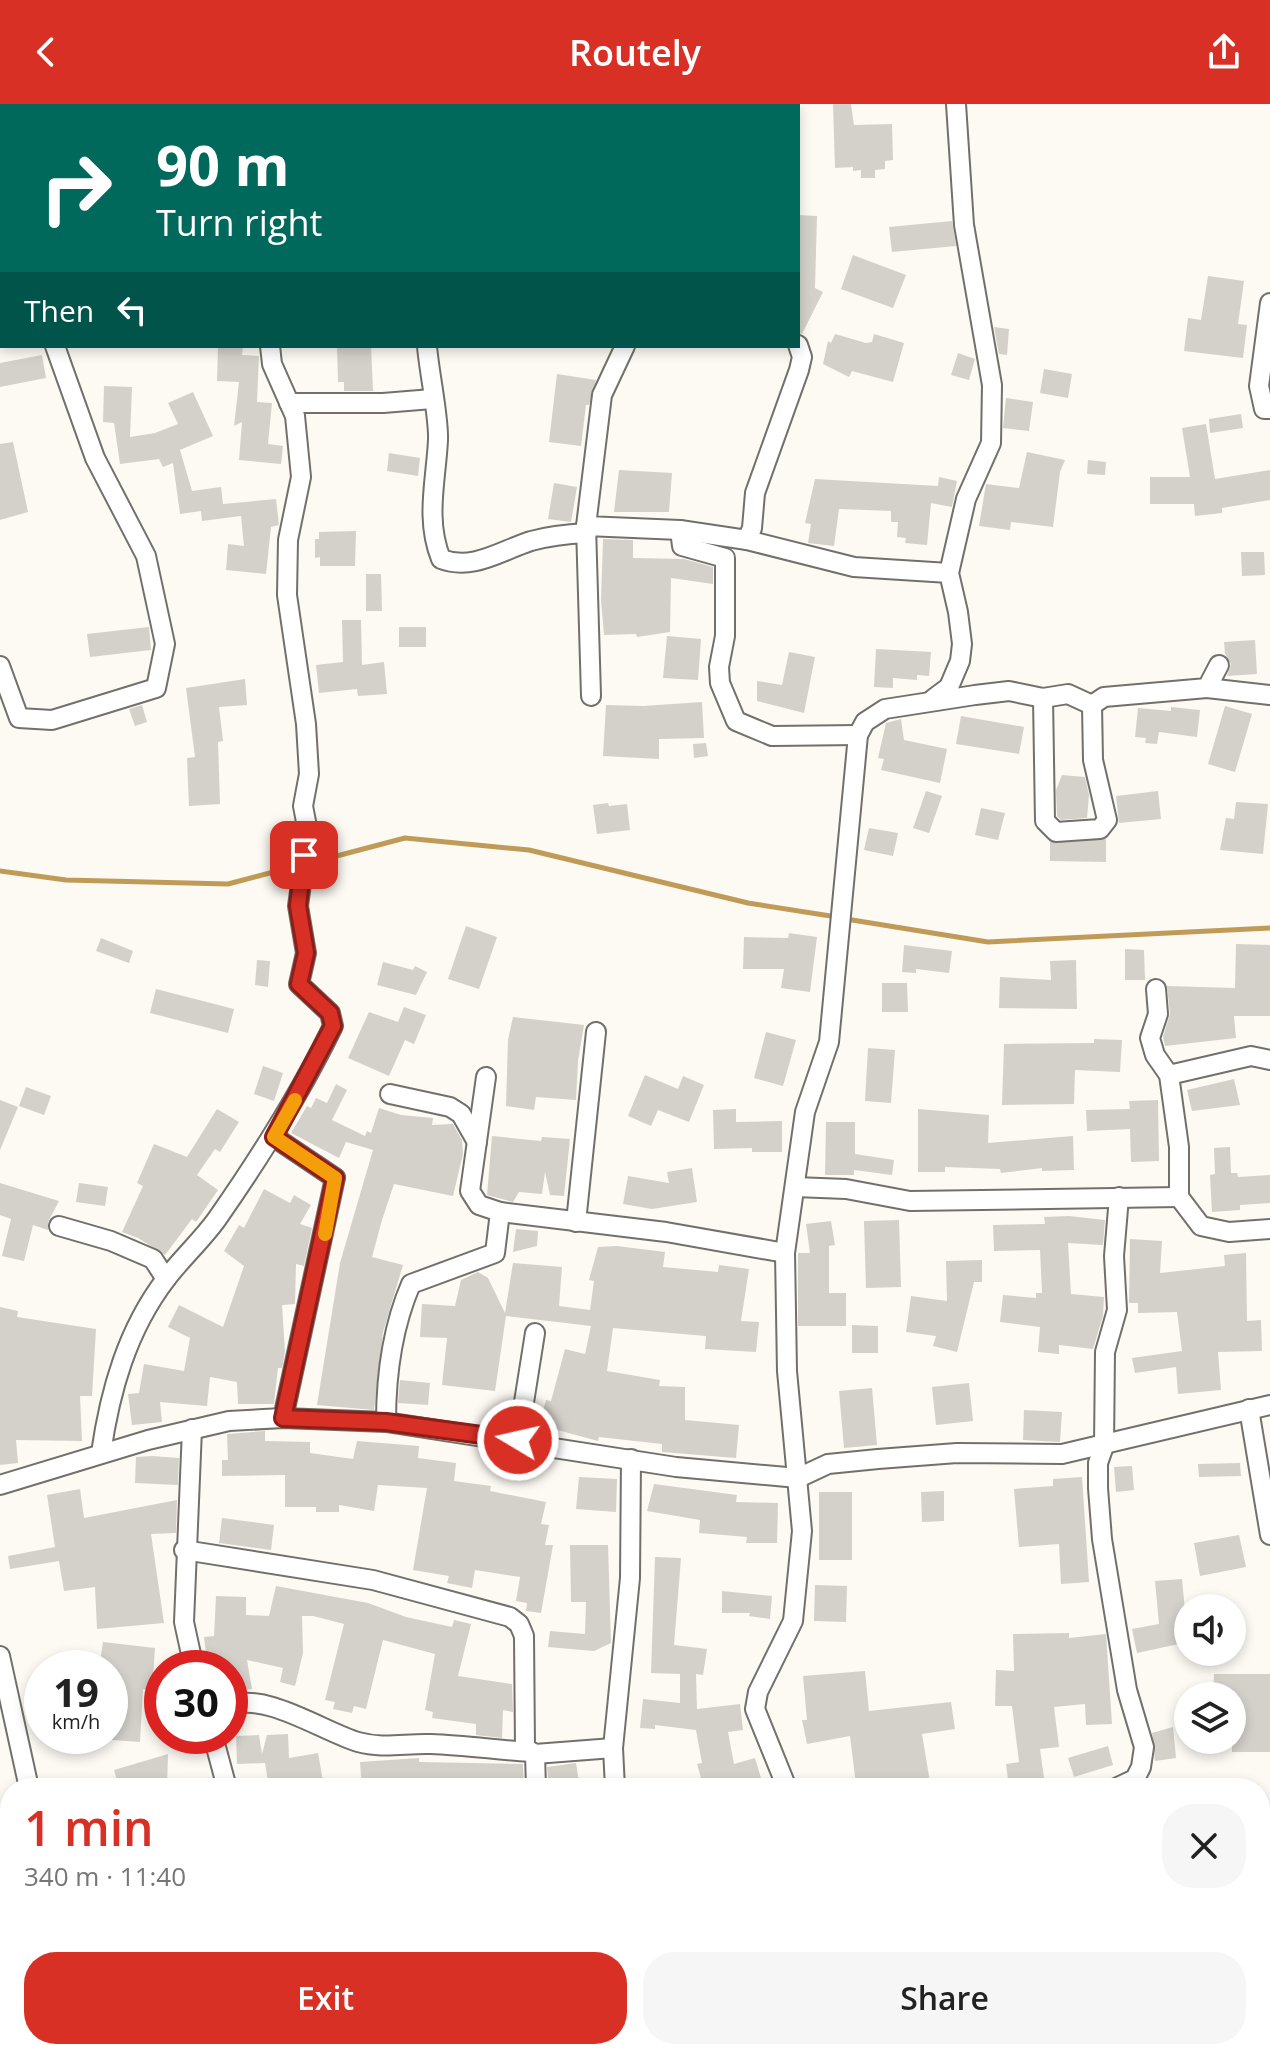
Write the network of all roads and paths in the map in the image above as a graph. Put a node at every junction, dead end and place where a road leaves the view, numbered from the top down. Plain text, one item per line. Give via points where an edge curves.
1 (956, 104) edge
2 (1270, 303) edge
3 (56, 348) edge
4 (270, 348) edge
5 (427, 348) edge
6 (624, 348) edge
7 (799, 348) edge
8 (432, 399) junction
9 (289, 403) junction
10 (1270, 409) edge
11 (587, 530) junction
12 (680, 530) junction
13 (747, 540) junction
14 (949, 573) junction
15 (1219, 665) dead end
16 (0, 666) edge
17 (1207, 688) junction
18 (1270, 695) edge
19 (591, 696) dead end
20 (1043, 698) junction
21 (931, 701) junction
22 (1092, 705) junction
23 (858, 735) junction
24 (1156, 989) dead end
25 (596, 1032) dead end
26 (1270, 1060) edge
27 (1169, 1075) junction
28 (486, 1077) dead end
29 (390, 1094) dead end
30 (274, 1137) junction
31 (477, 1142) junction
32 (795, 1187) junction
33 (1119, 1197) junction
34 (1179, 1197) junction
35 (500, 1212) junction
36 (576, 1222) junction
37 (59, 1226) dead end
38 (1270, 1229) edge
39 (785, 1253) junction
40 (166, 1279) junction
41 (535, 1333) dead end
42 (1270, 1405) edge
43 (1249, 1409) junction
44 (283, 1418) junction
45 (386, 1422) junction
46 (192, 1429) junction
47 (518, 1440) junction
48 (1104, 1446) junction
49 (101, 1453) junction
50 (631, 1459) junction
51 (798, 1478) junction
52 (0, 1485) edge
53 (1270, 1535) edge
54 (184, 1550) junction
55 (190, 1650) edge
56 (0, 1656) edge
57 (248, 1702) edge
58 (613, 1748) junction
59 (532, 1753) junction
60 (218, 1754) edge
61 (27, 1778) edge
62 (224, 1778) edge
63 (535, 1778) edge
64 (614, 1778) edge
65 (783, 1778) edge
66 (1136, 1778) edge

1 - 14 street via 964,225 992,385 991,443 966,499
2 - 10 street via 1259,386 1264,409
3 - 16 street via 95,458 146,556 165,644 156,688 52,720 19,718
4 - 9 street
5 - 8 street
6 - 11 street via 602,395
7 - 13 street via 799,370 755,493
8 - 9 street
8 - 11 street via 438,437 431,487 433,540 441,559 458,565
9 - 30 street via 301,477 288,540 287,595 309,774 298,906 306,938 299,984 330,1013 333,1026
11 - 12 street
11 - 19 street
12 - 13 street
12 - 23 street via 682,546 725,558 720,683 736,721 772,736
13 - 14 street via 854,567
14 - 21 street via 962,644 960,661 949,687
15 - 17 street
17 - 18 street
17 - 22 street via 1104,697
20 - 21 street via 1009,691
20 - 22 street via 1068,694
20 - 22 street via 1045,821 1056,832 1100,829 1107,820 1093,760
21 - 23 street via 885,709 865,722
23 - 32 street via 829,1042 805,1112
24 - 27 street via 1158,1014 1150,1038
25 - 36 street
26 - 27 street via 1251,1056
27 - 34 street via 1179,1147
28 - 31 street
29 - 31 street via 450,1107 461,1114
30 - 40 street via 210,1230
30 - 44 street via 335,1178
31 - 35 street via 472,1200
32 - 33 street via 846,1189 910,1201
32 - 39 street
33 - 34 street
33 - 48 street via 1117,1310 1105,1352
34 - 38 street via 1201,1226 1229,1232
35 - 36 street
35 - 45 street via 495,1253 411,1284 398,1314 386,1385
36 - 39 street
37 - 40 street via 153,1259
39 - 51 street via 787,1371
40 - 49 street via 116,1374
41 - 47 street
42 - 43 street
43 - 48 street
43 - 53 street
44 - 45 street
44 - 46 street
45 - 47 street
46 - 49 street
46 - 54 street
47 - 50 street
48 - 51 street via 1032,1457 957,1453 828,1464
48 - 66 street via 1098,1475 1102,1539 1127,1690 1144,1747
49 - 52 street
50 - 51 street
50 - 58 street via 630,1578
51 - 65 street via 802,1531 793,1621 755,1709
54 - 55 street via 184,1622
54 - 59 street via 373,1580 516,1620 524,1636 523,1743
56 - 61 street
57 - 59 street via 358,1742
58 - 59 street
58 - 64 street
59 - 63 street
60 - 62 street

